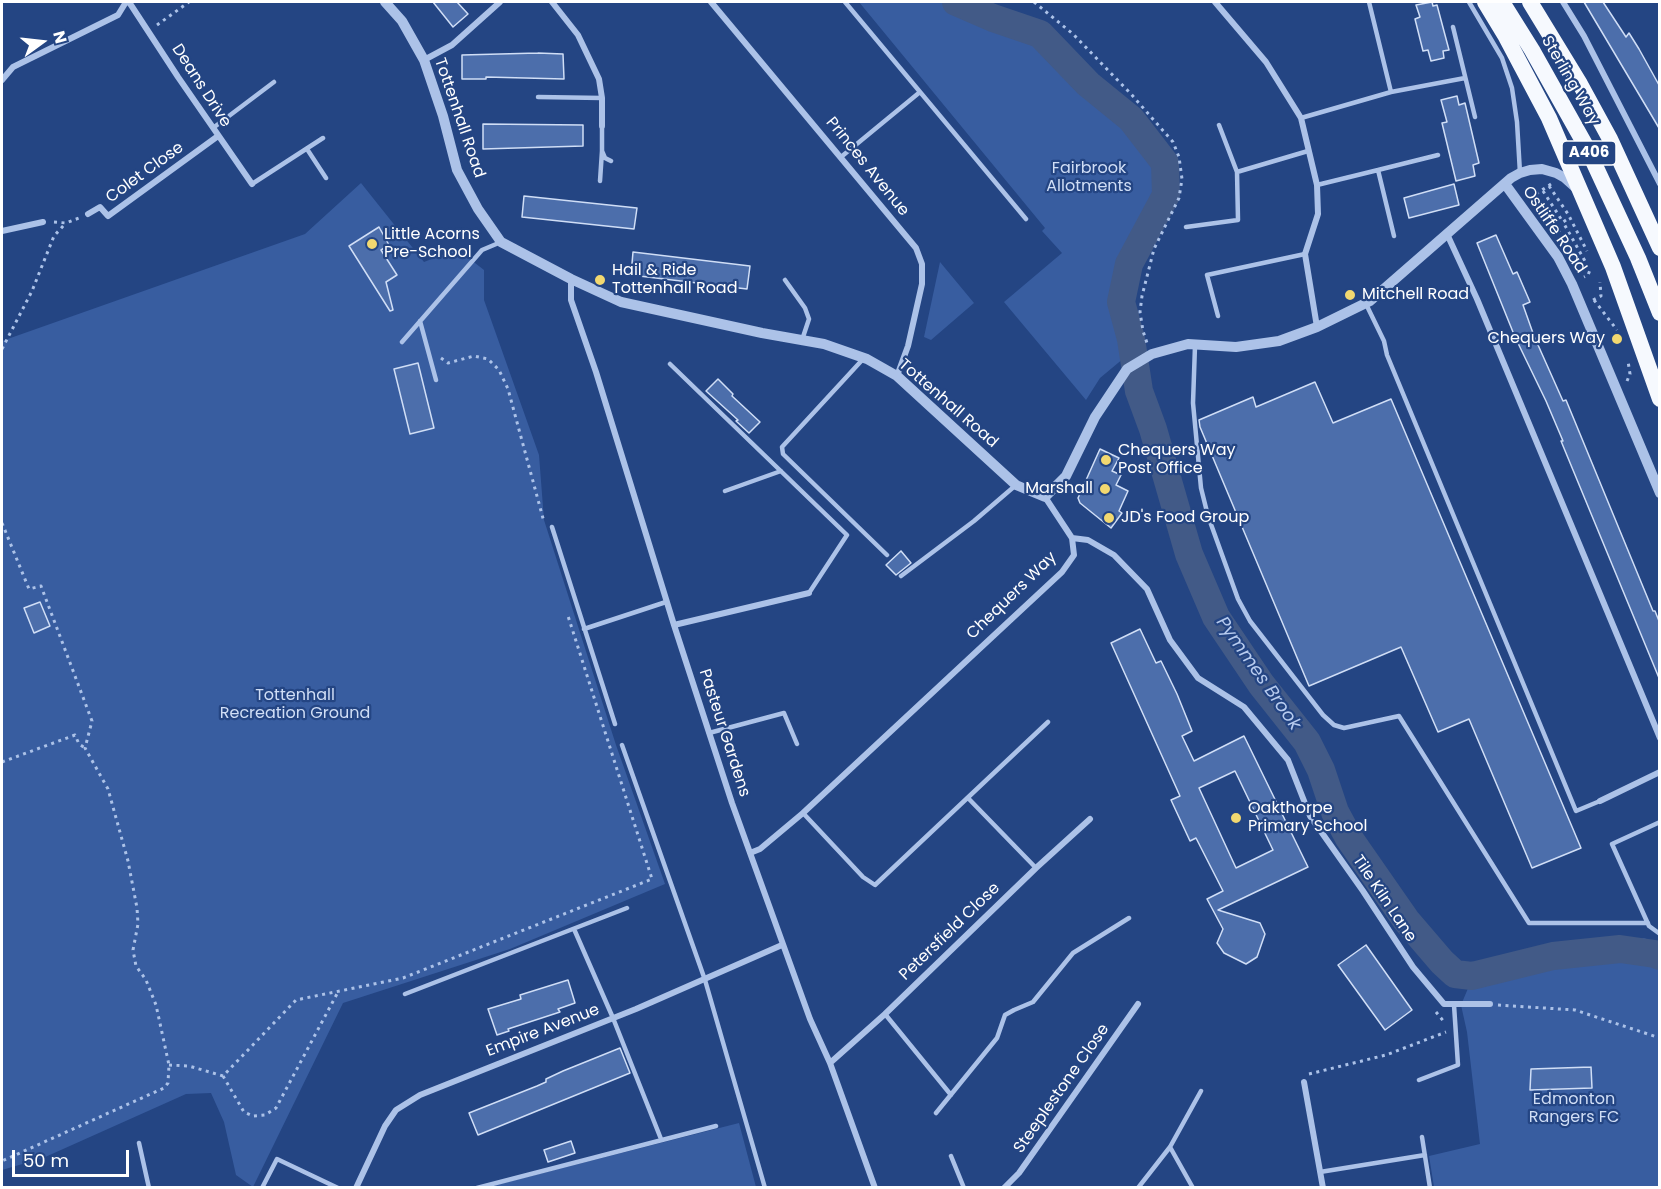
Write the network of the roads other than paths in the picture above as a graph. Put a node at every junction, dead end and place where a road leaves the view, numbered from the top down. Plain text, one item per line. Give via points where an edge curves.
1 (127, 2) edge
2 (385, 2) edge
3 (500, 2) edge
4 (552, 2) edge
5 (711, 2) edge
6 (845, 2) edge
7 (1215, 2) edge
8 (1369, 2) edge
9 (1469, 2) edge
10 (1485, 2) edge
11 (1502, 2) edge
12 (1530, 2) edge
13 (1563, 2) edge
14 (1453, 27) dead end
15 (424, 60) junction
16 (1465, 78) junction
17 (2, 80) edge
18 (274, 82) dead end
19 (920, 92) junction
20 (1391, 92) junction
21 (538, 97) dead end
22 (602, 98) junction
23 (1475, 117) dead end
24 (1301, 118) junction
25 (1219, 124) dead end
26 (602, 126) joint
27 (213, 128) junction
28 (218, 136) junction
29 (323, 138) dead end
30 (307, 149) junction
31 (602, 151) junction
32 (1308, 151) junction
33 (1438, 155) dead end
34 (841, 157) junction
35 (611, 161) dead end
36 (1378, 170) junction
37 (1237, 172) junction
38 (1520, 173) junction
39 (326, 178) dead end
40 (600, 181) dead end
41 (252, 184) joint
42 (1505, 184) junction
43 (1659, 184) edge
44 (1317, 185) junction
45 (1588, 208) junction
46 (88, 214) road end
47 (1026, 219) dead end
48 (43, 222) road end
49 (1186, 227) dead end
50 (2, 231) edge
51 (1447, 234) junction
52 (1394, 236) dead end
53 (501, 242) junction
54 (1659, 248) edge
55 (1305, 254) junction
56 (1606, 270) junction
57 (571, 279) junction
58 (785, 280) dead end
59 (1366, 303) junction
60 (1659, 313) edge
61 (1218, 316) dead end
62 (420, 321) junction
63 (1317, 327) junction
64 (1628, 328) dead end
65 (802, 340) junction
66 (402, 342) dead end
67 (1195, 345) junction
68 (864, 358) junction
69 (670, 364) dead end
70 (1643, 371) dead end
71 (897, 376) junction
72 (436, 380) dead end
73 (1659, 400) edge
74 (781, 471) junction
75 (1016, 485) junction
76 (725, 491) dead end
77 (1659, 493) edge
78 (1045, 497) junction
79 (552, 527) dead end
80 (1072, 538) junction
81 (887, 555) dead end
82 (901, 576) dead end
83 (809, 593) joint
84 (666, 602) junction
85 (674, 625) junction
86 (584, 629) junction
87 (1048, 722) dead end
88 (615, 724) dead end
89 (709, 734) junction
90 (1659, 738) edge
91 (797, 744) dead end
92 (622, 746) dead end
93 (1659, 772) edge
94 (968, 798) junction
95 (1600, 801) joint
96 (803, 813) junction
97 (1090, 819) dead end
98 (1659, 822) edge
99 (750, 853) junction
100 (1036, 868) junction
101 (627, 908) dead end
102 (1129, 918) dead end
103 (1648, 923) junction
104 (574, 929) junction
105 (1659, 933) edge
106 (782, 945) junction
107 (705, 980) junction
108 (405, 994) dead end
109 (1138, 1004) dead end
110 (1490, 1004) road end
111 (1454, 1005) junction
112 (885, 1014) junction
113 (613, 1018) junction
114 (830, 1063) junction
115 (1419, 1080) dead end
116 (1304, 1082) road end
117 (1201, 1091) dead end
118 (951, 1095) junction
119 (936, 1113) dead end
120 (716, 1126) dead end
121 (1422, 1137) dead end
122 (661, 1139) junction
123 (138, 1143) dead end
124 (1170, 1147) junction
125 (1425, 1155) junction
126 (951, 1156) dead end
127 (1320, 1172) junction
128 (149, 1188) edge
129 (262, 1188) edge
130 (338, 1188) edge
131 (356, 1188) edge
132 (477, 1188) edge
133 (765, 1188) edge
134 (875, 1188) edge
135 (964, 1188) edge
136 (1004, 1188) edge
137 (1138, 1188) edge
138 (1193, 1188) edge
139 (1323, 1188) edge
140 (1430, 1188) edge

1 - 17 street via 118,15 13,67
1 - 27 street, Deans Drive
2 - 15 street, Tottenhall Road via 402,21
3 - 15 street via 452,45
4 - 22 street via 578,35 599,79
5 - 34 street, Princes Avenue
6 - 19 lane
7 - 24 street via 1266,62
8 - 20 lane
9 - 38 lane via 1503,58 1512,88
10 - 45 highway, A406 via 1549,118
11 - 60 highway, Sterling Way / A406 via 1587,148 1634,247
12 - 54 highway, Sterling Way / A406 via 1610,139
13 - 43 street
14 - 16 lane
15 - 53 street, Tottenhall Road via 457,170 477,209
16 - 20 lane
16 - 23 lane
18 - 27 lane
19 - 34 lane
19 - 47 lane
20 - 24 lane
21 - 22 lane
22 - 26 street
24 - 32 street
25 - 37 lane
26 - 31 lane
27 - 28 street, Deans Drive
28 - 41 street, Deans Drive
28 - 46 street, Colet Close via 108,216 100,207
29 - 30 lane
30 - 39 lane
30 - 41 lane
31 - 35 lane
31 - 40 lane
32 - 37 lane
32 - 44 street
33 - 36 lane
34 - 71 street, Princes Avenue via 916,248 922,264 922,284
36 - 44 lane
36 - 52 lane
37 - 49 lane via 1238,220
38 - 42 street
38 - 45 street via 1542,169 1556,173 1576,189
42 - 51 street
42 - 77 street, Ostliffe Road via 1572,284
44 - 55 street via 1318,214
45 - 56 highway, A406
48 - 50 street
51 - 59 street
51 - 90 street
53 - 57 street, Tottenhall Road
53 - 62 lane via 482,250
55 - 61 lane via 1207,275
55 - 63 street
56 - 64 lane
56 - 73 highway, A406
57 - 65 street, Tottenhall Road via 621,302
57 - 84 street, Pasteur Gardens via 571,300
58 - 65 lane via 809,319
59 - 63 street
59 - 95 lane via 1576,812
62 - 66 lane
62 - 72 lane
63 - 67 street via 1279,341 1236,347
65 - 68 street, Tottenhall Road
67 - 78 street via 1152,354 1127,369 1095,417 1066,476
67 - 103 lane via 1193,403 1201,488 1208,516 1250,621 1323,715 1344,728 1399,716 1529,923
68 - 71 street, Tottenhall Road
68 - 81 lane via 782,447 783,454
69 - 74 lane
70 - 73 lane
71 - 75 street, Tottenhall Road
74 - 76 lane
74 - 83 lane via 847,535
75 - 78 street, Tottenhall Road
75 - 82 lane
78 - 80 street, Chequers Way
79 - 86 lane
80 - 96 street, Chequers Way via 1074,555 1062,572
80 - 111 street, Tile Kiln Lane via 1088,540 1114,555 1147,589 1170,640 1198,678 1244,707 1288,760 1310,816 1413,967 1444,1004
83 - 85 street
84 - 85 street, Pasteur Gardens
84 - 86 lane
85 - 89 street, Pasteur Gardens
86 - 88 lane
87 - 94 lane
89 - 91 lane via 784,714
89 - 99 street, Pasteur Gardens
92 - 107 lane
93 - 95 street
94 - 96 lane via 874,885
94 - 100 lane
96 - 99 street, Chequers Way
97 - 100 street, Petersfield Close
98 - 103 lane via 1612,844
99 - 106 street, Pasteur Gardens
100 - 112 street, Petersfield Close
101 - 104 lane
102 - 118 lane via 1073,953 1033,1002 1005,1016 997,1038
103 - 105 lane
104 - 108 lane
104 - 113 lane
106 - 107 street, Empire Avenue
106 - 114 street, Pasteur Gardens
107 - 113 street, Empire Avenue
107 - 133 lane
109 - 136 street, Steeplestone Close via 1019,1173
110 - 111 street
111 - 115 lane via 1458,1065
112 - 114 street, Petersfield Close
112 - 118 lane
113 - 122 lane
113 - 131 street, Empire Avenue via 454,1080 396,1110
114 - 134 street, Pasteur Gardens
116 - 127 street
117 - 124 lane
118 - 119 lane
120 - 122 lane
121 - 125 lane
122 - 132 lane
123 - 128 lane
124 - 137 lane
124 - 138 lane
125 - 127 lane
125 - 140 lane
126 - 135 lane
127 - 139 street
129 - 130 lane via 277,1159

